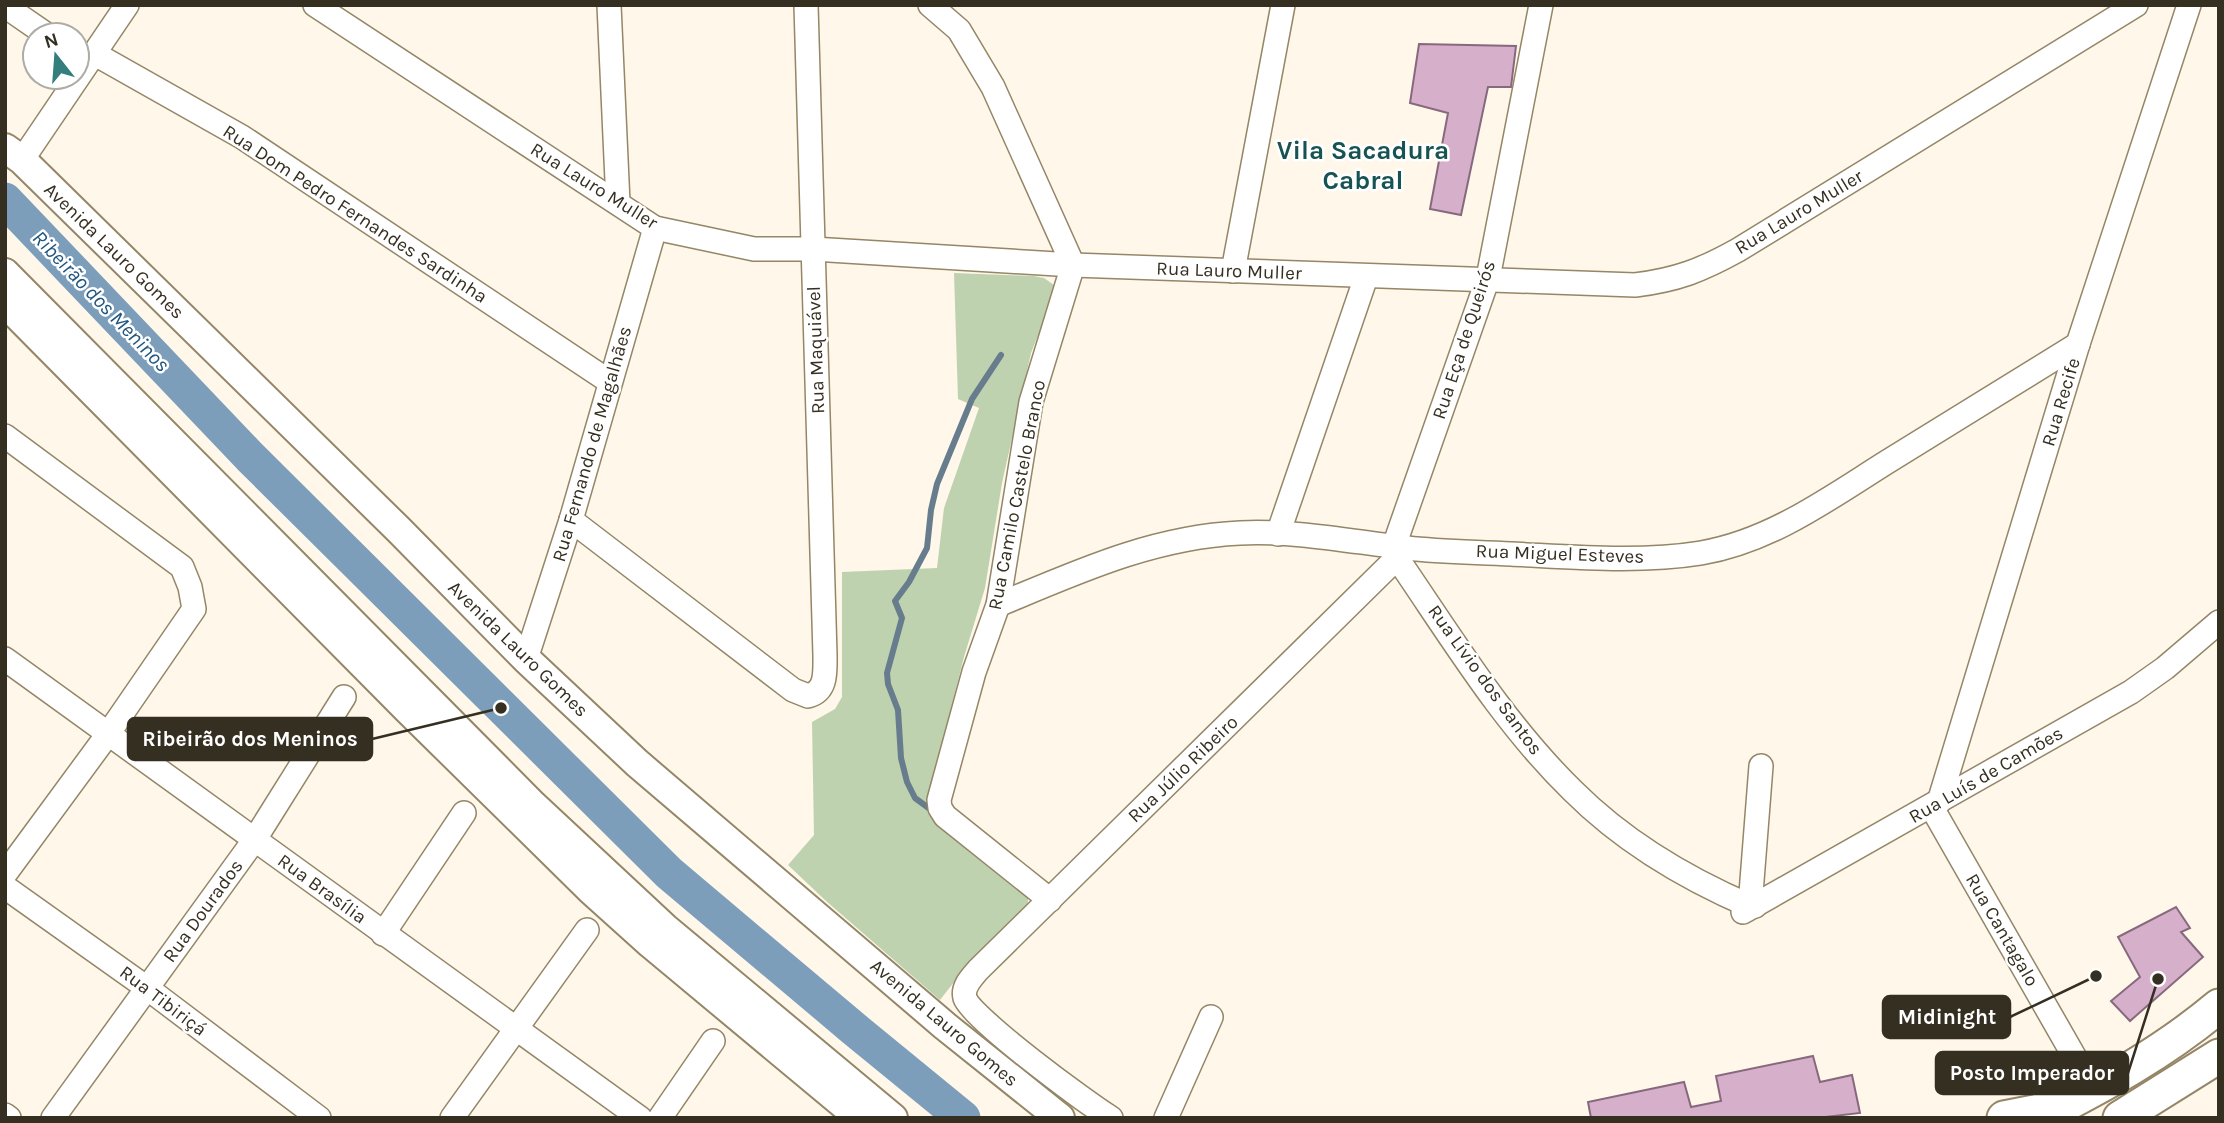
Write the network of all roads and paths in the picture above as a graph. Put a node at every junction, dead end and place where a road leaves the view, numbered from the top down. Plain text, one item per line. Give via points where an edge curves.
1 (127, 5) edge
2 (315, 5) edge
3 (608, 5) edge
4 (806, 5) edge
5 (930, 5) edge
6 (1283, 5) edge
7 (1541, 5) edge
8 (2136, 5) edge
9 (2189, 5) edge
10 (5, 6) edge
11 (27, 21) edge
12 (91, 53) edge
13 (91, 60) edge
14 (62, 91) edge
15 (13, 154) edge
16 (618, 203) junction
17 (655, 228) junction
18 (813, 249) junction
19 (1073, 265) junction
20 (1233, 271) junction
21 (5, 273) edge
22 (1366, 277) junction
23 (1488, 278) junction
24 (5, 303) edge
25 (2078, 344) junction
26 (610, 382) junction
27 (5, 436) edge
28 (571, 520) junction
29 (1278, 534) junction
30 (1399, 551) junction
31 (998, 605) junction
32 (2219, 622) edge
33 (5, 659) edge
34 (526, 659) junction
35 (344, 697) dead end
36 (108, 734) junction
37 (1761, 765) dead end
38 (1935, 804) junction
39 (464, 813) dead end
40 (255, 839) junction
41 (5, 874) edge
42 (5, 887) edge
43 (1049, 900) junction
44 (1749, 908) junction
45 (587, 930) dead end
46 (383, 934) junction
47 (147, 988) junction
48 (2219, 1006) edge
49 (1211, 1017) dead end
50 (515, 1029) junction
51 (713, 1041) dead end
52 (2219, 1056) edge
53 (2094, 1091) junction
54 (2050, 1112) edge
55 (53, 1118) edge
56 (319, 1118) edge
57 (452, 1118) edge
58 (640, 1118) edge
59 (660, 1118) edge
60 (860, 1118) edge
61 (893, 1118) edge
62 (1060, 1118) edge
63 (1111, 1118) edge
64 (1166, 1118) edge
65 (2004, 1118) edge
66 (2120, 1118) edge

1 - 12 street
2 - 16 street, Rua Lauro Muller
3 - 16 street
4 - 18 street, Rua Maquiável
5 - 19 street via 959,30 993,87
6 - 20 street
7 - 23 street, Rua Eça de Queirós
8 - 23 street, Rua Lauro Muller via 1704,268 1668,281 1635,285
9 - 25 street, Rua Recife
10 - 11 street
13 - 26 street, Rua Dom Pedro Fernandes Sardinha via 242,137
14 - 15 street
15 - 34 main road, Avenida Lauro Gomes
16 - 17 street, Rua Lauro Muller
17 - 18 street, Rua Lauro Muller via 754,248
17 - 26 street, Rua Fernando de Magalhães
18 - 19 street, Rua Lauro Muller
18 - 28 street, Rua Maquiável via 825,655 825,678 817,692 803,696 775,678
19 - 20 street, Rua Lauro Muller
19 - 31 street, Rua Camilo Castelo Branco via 1031,402
20 - 22 street, Rua Lauro Muller
21 - 61 main road via 605,874
22 - 23 street, Rua Lauro Muller
22 - 29 street
23 - 30 street, Rua Eça de Queirós
24 - 60 main road via 573,873
25 - 30 street, Rua Miguel Esteves via 1786,524 1731,546 1700,553 1585,558
25 - 38 street, Rua Recife
26 - 28 street, Rua Fernando de Magalhães
27 - 36 street via 182,567 190,587 194,609
28 - 34 street, Rua Fernando de Magalhães
29 - 30 street, Rua Miguel Esteves
29 - 31 street, Rua Miguel Esteves via 1193,537 1129,552
30 - 43 street, Rua Júlio Ribeiro
30 - 44 street, Rua Lívio dos Santos via 1515,727 1573,792 1650,854
31 - 43 street, Rua Camilo Castelo Branco via 974,672 939,804 941,812
32 - 38 street, Rua Luís de Camões via 2131,692
33 - 36 street, Rua Brasília
34 - 62 main road, Avenida Lauro Gomes via 638,763 945,1026
35 - 40 street, Rua Dourados
36 - 40 street, Rua Brasília
36 - 41 street
37 - 44 street
38 - 44 street, Rua Luís de Camões
38 - 53 street, Rua Cantagalo
39 - 46 street
40 - 46 street, Rua Brasília
40 - 47 street, Rua Dourados
42 - 47 street, Rua Tibiriçá
43 - 63 street, Rua Júlio Ribeiro via 978,970 964,994 983,1019
45 - 50 street
46 - 50 street, Rua Brasília
47 - 55 street, Rua Dourados
47 - 56 street, Rua Tibiriçá
48 - 53 highway via 2185,1034
49 - 64 street
50 - 57 street
50 - 58 street, Rua Brasília
51 - 59 street
52 - 66 highway
53 - 54 highway
54 - 65 highway

